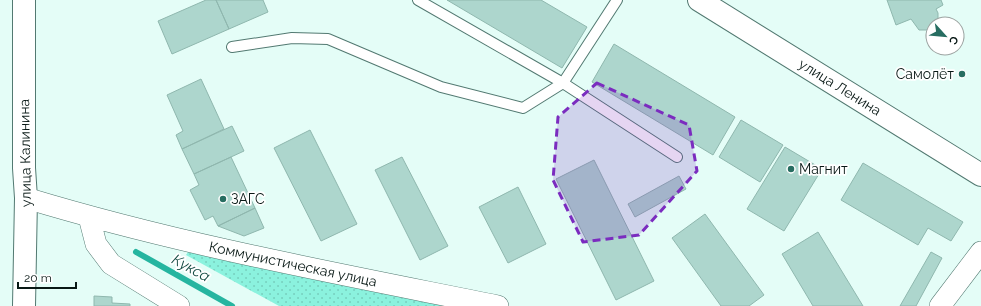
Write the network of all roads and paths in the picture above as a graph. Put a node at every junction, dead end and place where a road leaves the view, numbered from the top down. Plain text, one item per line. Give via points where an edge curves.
1 (24, 0) edge
2 (418, 0) edge
3 (617, 0) edge
4 (699, 0) edge
5 (232, 47) dead end
6 (563, 83) junction
7 (677, 157) dead end
8 (981, 175) edge
9 (26, 198) junction
10 (89, 217) junction
11 (981, 252) edge
12 (24, 306) edge
13 (179, 306) edge
14 (498, 306) edge
15 (940, 306) edge

1 - 9 street, улица Калинина
2 - 6 lane
3 - 6 lane
4 - 8 street, улица Ленина
5 - 6 lane via 292,38 328,38 441,87 523,108
6 - 7 lane
9 - 10 street, Коммунистическая улица
9 - 12 street, улица Калинина
10 - 13 street via 96,244 111,264
10 - 14 street, Коммунистическая улица via 227,251
11 - 15 street

